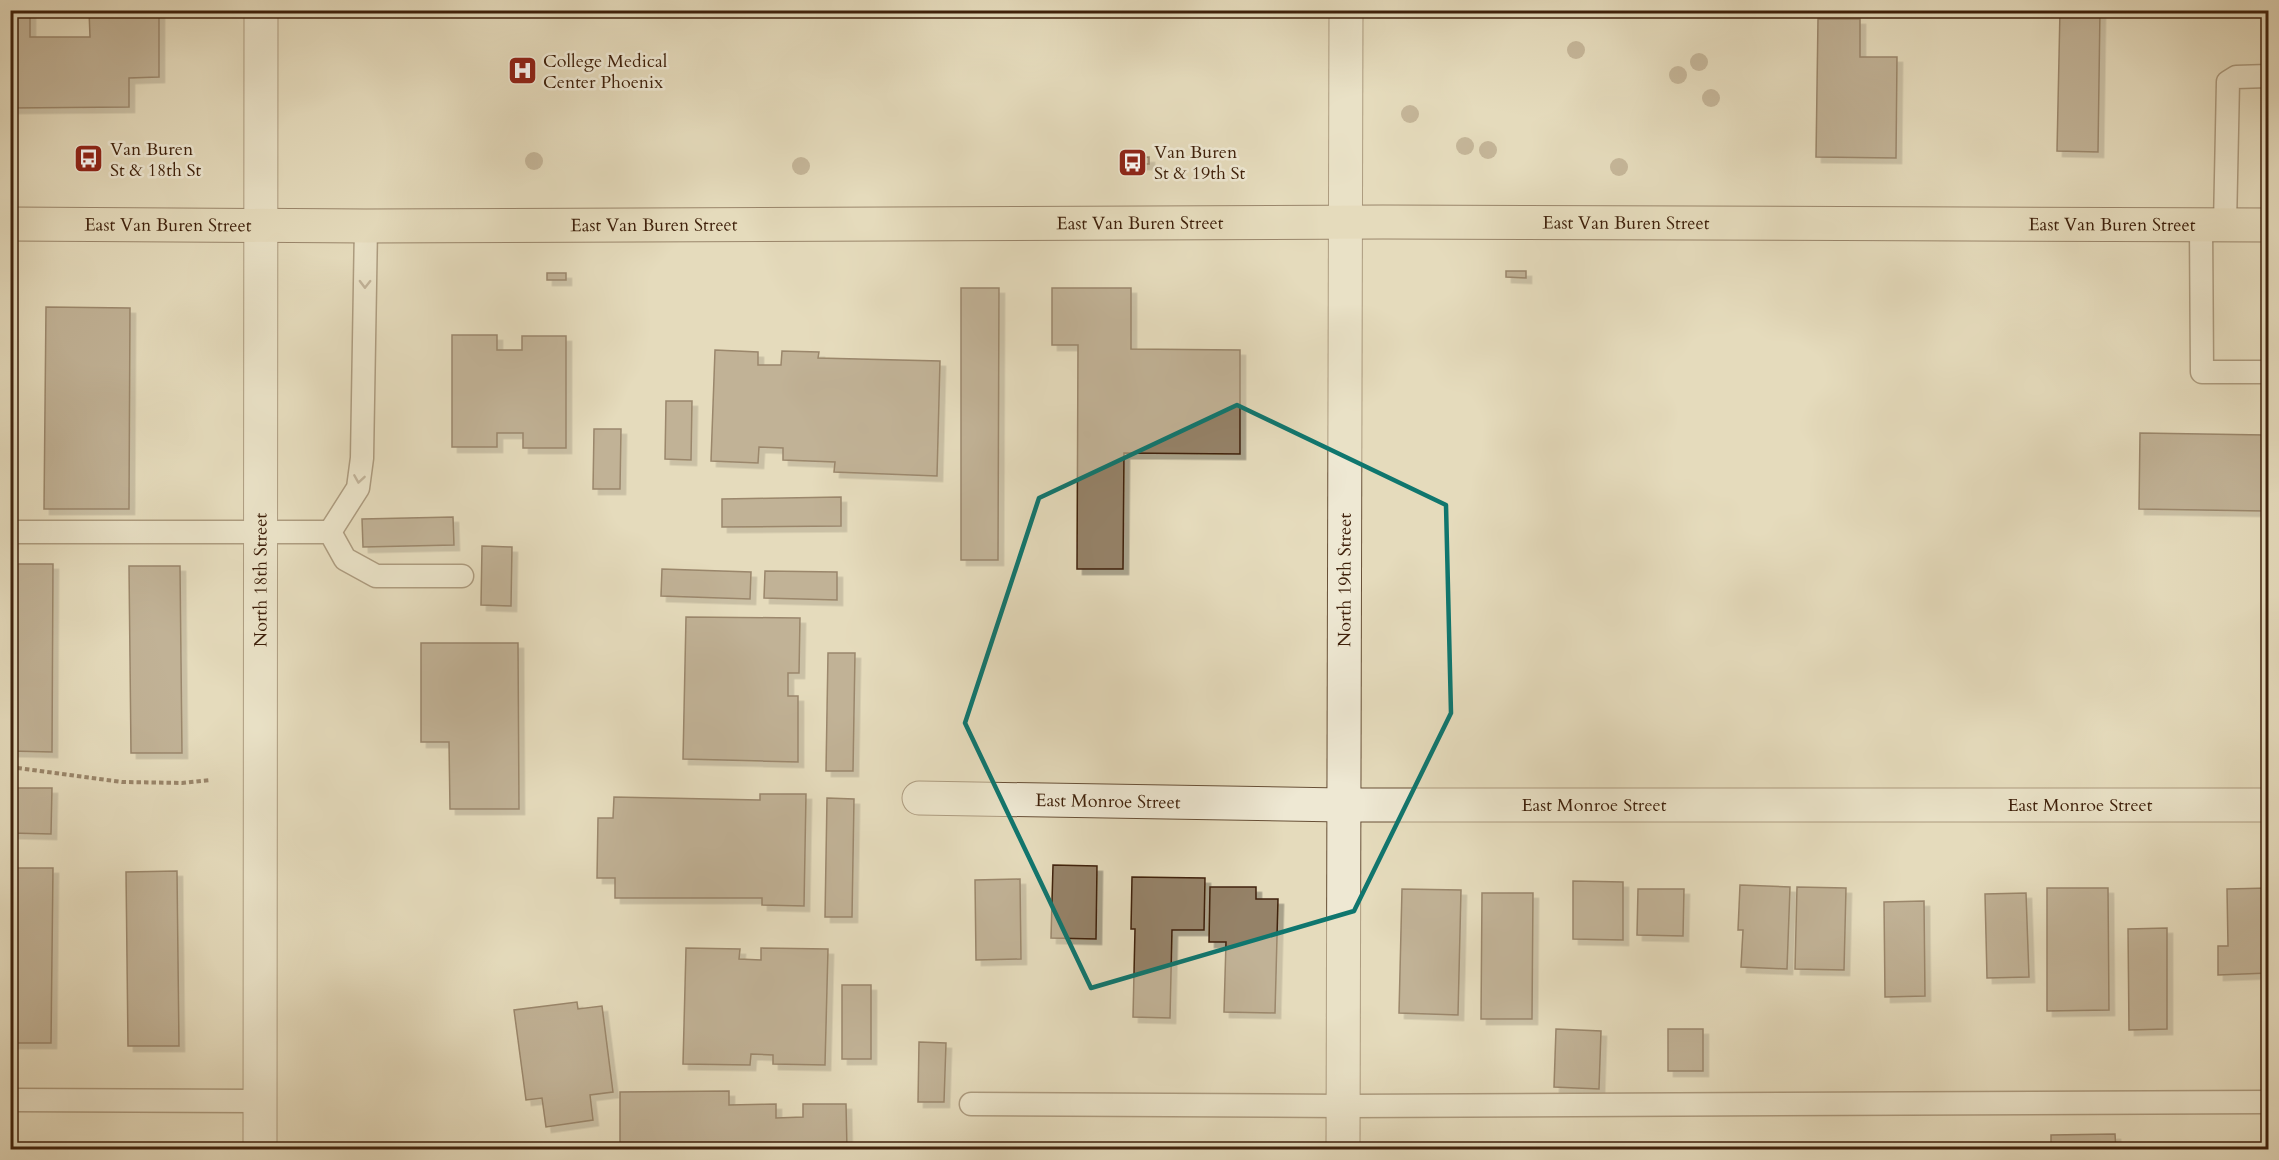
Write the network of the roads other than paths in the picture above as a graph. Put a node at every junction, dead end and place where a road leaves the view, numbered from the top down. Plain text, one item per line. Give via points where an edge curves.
1 (261, 10) edge
2 (1346, 10) edge
3 (2268, 76) edge
4 (1346, 222) junction
5 (10, 224) edge
6 (2213, 224) junction
7 (2268, 225) edge
8 (261, 226) junction
9 (366, 226) junction
10 (2268, 372) edge
11 (260, 531) junction
12 (10, 532) edge
13 (330, 532) junction
14 (462, 576) dead end
15 (919, 798) dead end
16 (1342, 805) junction
17 (2268, 806) edge
18 (10, 1100) edge
19 (259, 1101) junction
20 (2268, 1102) edge
21 (970, 1104) dead end
22 (1344, 1106) junction
23 (260, 1149) edge
24 (1343, 1149) edge

1 - 8 street, North 18th Street
2 - 4 street, North 19th Street
3 - 6 lane via 2236,77 2228,82
4 - 6 main road, East Van Buren Street
4 - 9 main road, East Van Buren Street
4 - 16 street, North 19th Street
5 - 8 main road, East Van Buren Street
6 - 7 main road, East Van Buren Street
6 - 10 lane via 2202,372
8 - 9 main road, East Van Buren Street
8 - 11 street, North 18th Street
9 -> 13 lane via 362,458 358,488
11 - 12 lane
11 - 13 lane
11 - 19 street, North 18th Street
13 - 14 lane via 345,559 376,576
15 - 16 street, East Monroe Street
16 - 17 street, East Monroe Street
16 - 22 street, North 19th Street
18 - 19 lane
19 - 23 street, North 18th Street
20 - 22 lane
21 - 22 lane
22 - 24 street, North 19th Street

